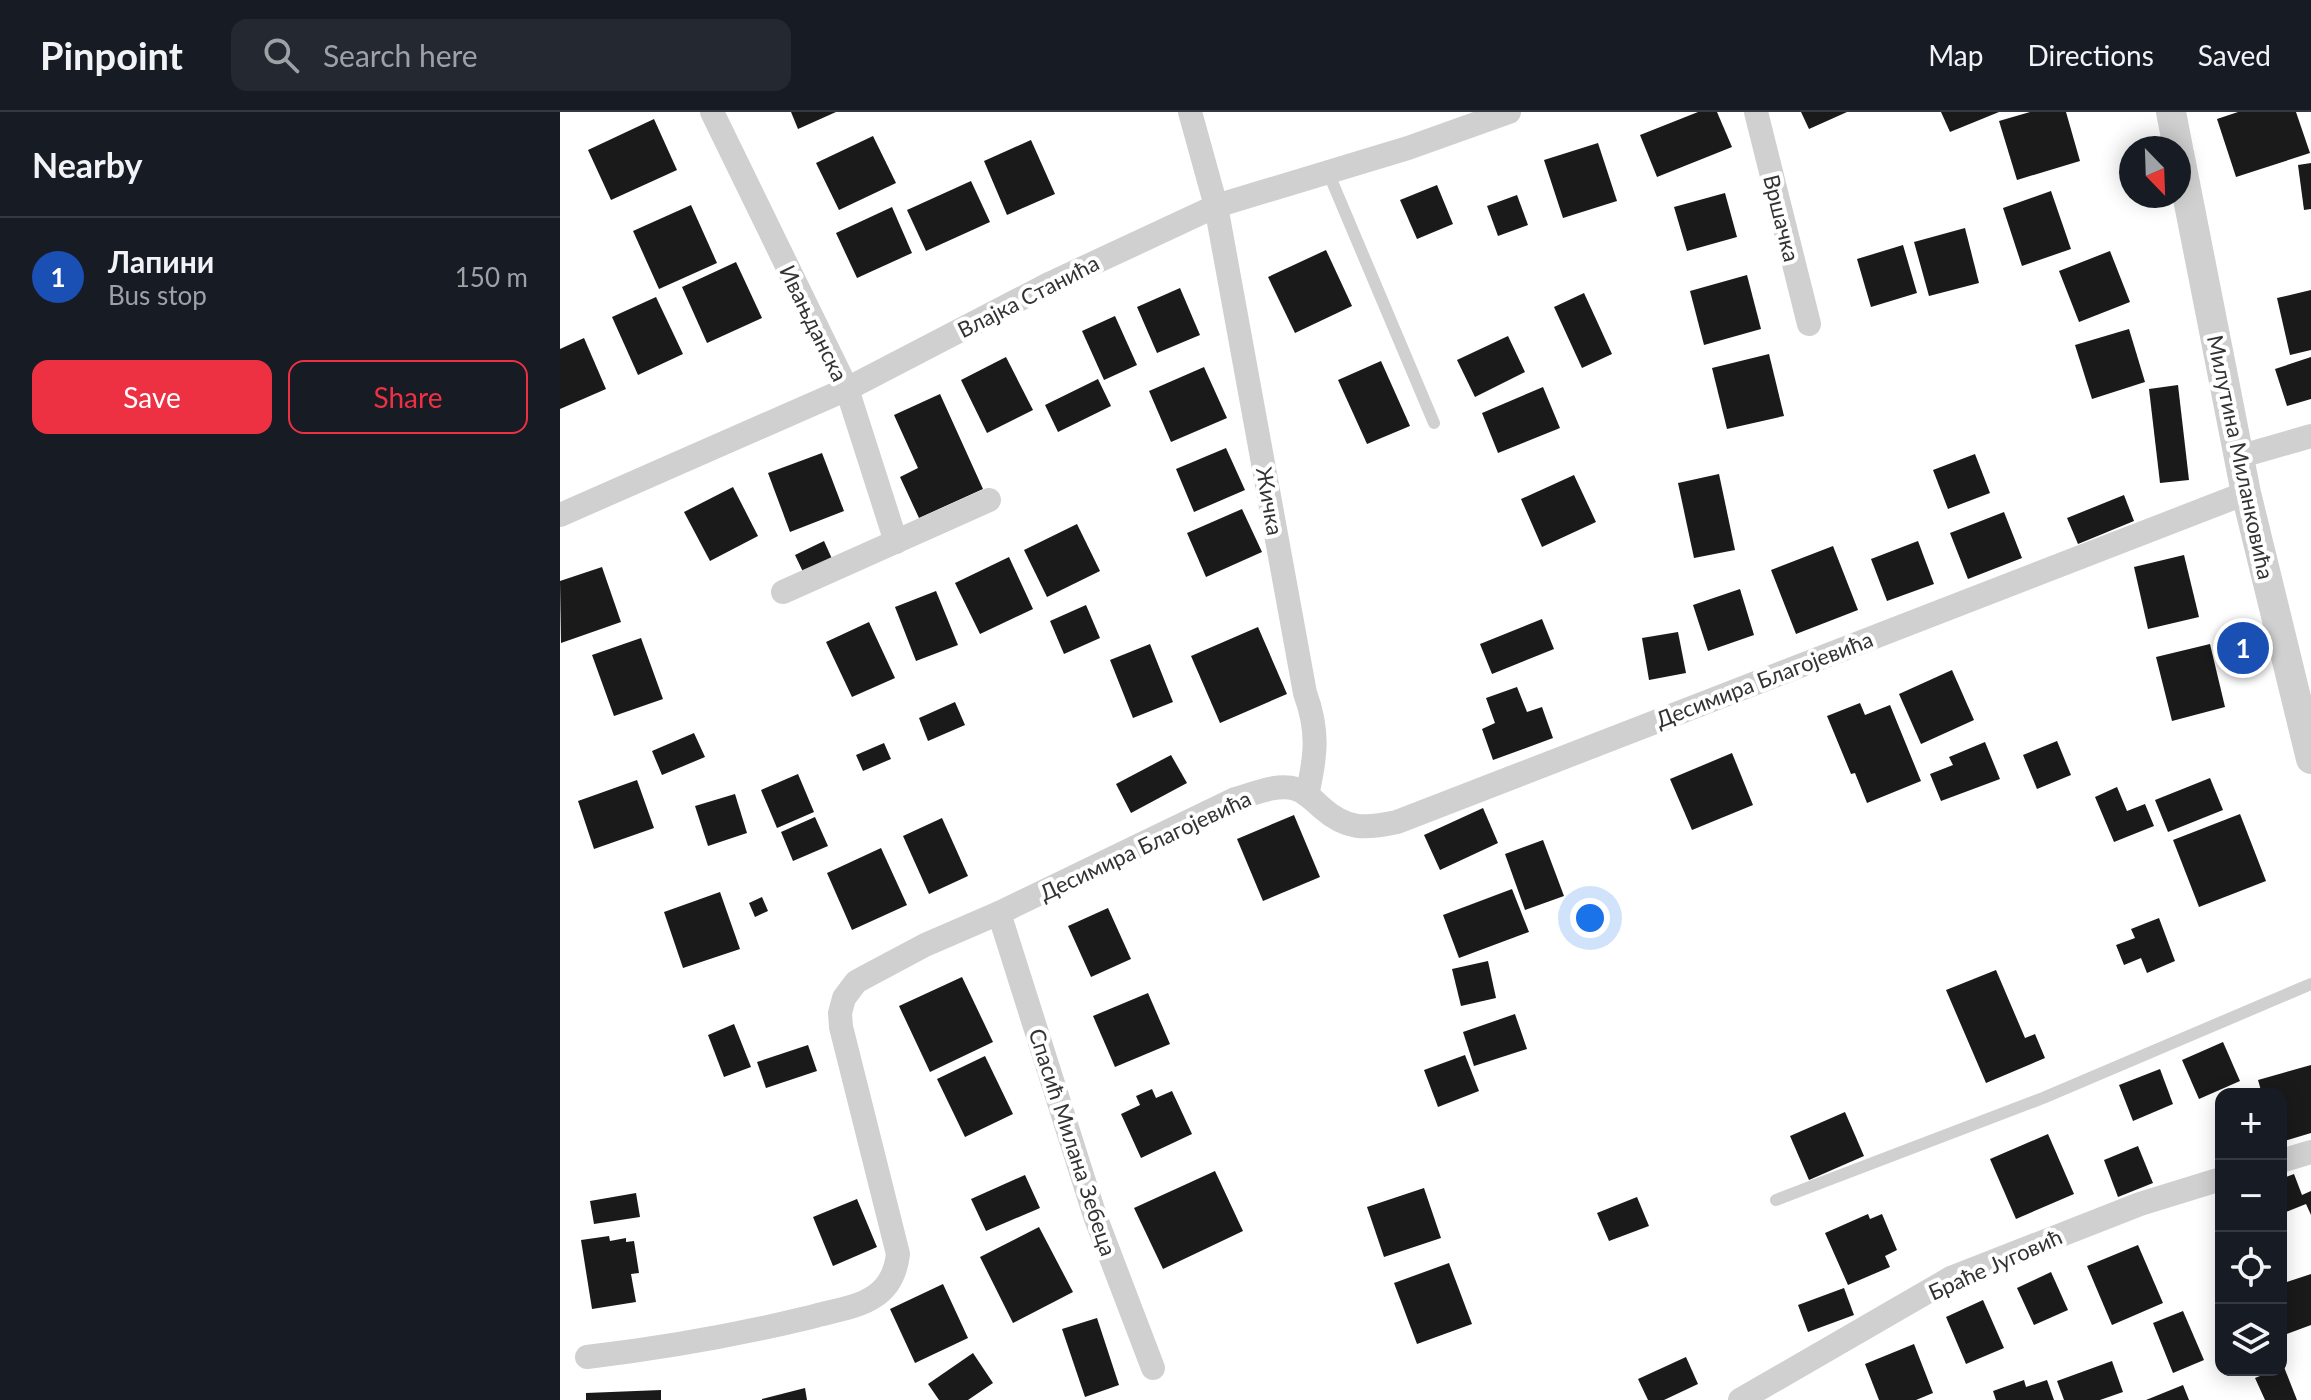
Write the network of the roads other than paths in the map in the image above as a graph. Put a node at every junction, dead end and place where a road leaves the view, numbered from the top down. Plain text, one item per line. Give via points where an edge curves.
1 (712, 112) edge
2 (1190, 112) edge
3 (1509, 112) edge
4 (1756, 112) edge
5 (2171, 112) edge
6 (2175, 136) edge
7 (1328, 172) junction
8 (1216, 206) junction
9 (2189, 208) edge
10 (1809, 324) dead end
11 (847, 389) junction
12 (1434, 423) dead end
13 (2311, 436) edge
14 (2238, 457) junction
15 (2246, 493) junction
16 (989, 500) dead end
17 (560, 515) edge
18 (896, 542) junction
19 (783, 592) dead end
20 (2311, 759) edge
21 (1307, 795) junction
22 (999, 913) junction
23 (2311, 984) edge
24 (2311, 1152) edge
25 (2284, 1160) edge
26 (2215, 1181) edge
27 (1776, 1200) dead end
28 (587, 1357) dead end
29 (1153, 1368) dead end
30 (1740, 1400) edge

1 - 11 street, Ивањданска
2 - 8 street, Жичка
3 - 7 street, Влајка Станића
4 - 10 street, Вршачка
5 - 6 street, Милутина Миланковића
7 - 8 street, Влајка Станића
7 - 12 lane
8 - 11 street, Влајка Станића via 1051,283
8 - 21 street, Жичка via 1315,729
9 - 14 street, Милутина Миланковића
11 - 17 street, Влајка Станића
11 - 18 street, Ивањданска
13 - 14 street
14 - 15 street, Милутина Миланковића
15 - 20 street, Милутина Миланковића
15 - 21 street, Десимира Благојевића via 1397,822 1353,827 1335,820
16 - 18 street
18 - 19 street
21 - 22 street, Десимира Благојевића via 1274,788 1235,799
22 - 28 street, Десимира Благојевића via 865,977 844,998 841,1027 898,1254 885,1288 865,1302 749,1332
22 - 29 street, Спасић Милана Зебеца via 1095,1216
23 - 27 lane via 2043,1098
24 - 25 street
26 - 30 street, Браће Југовић via 2140,1204 1951,1278

